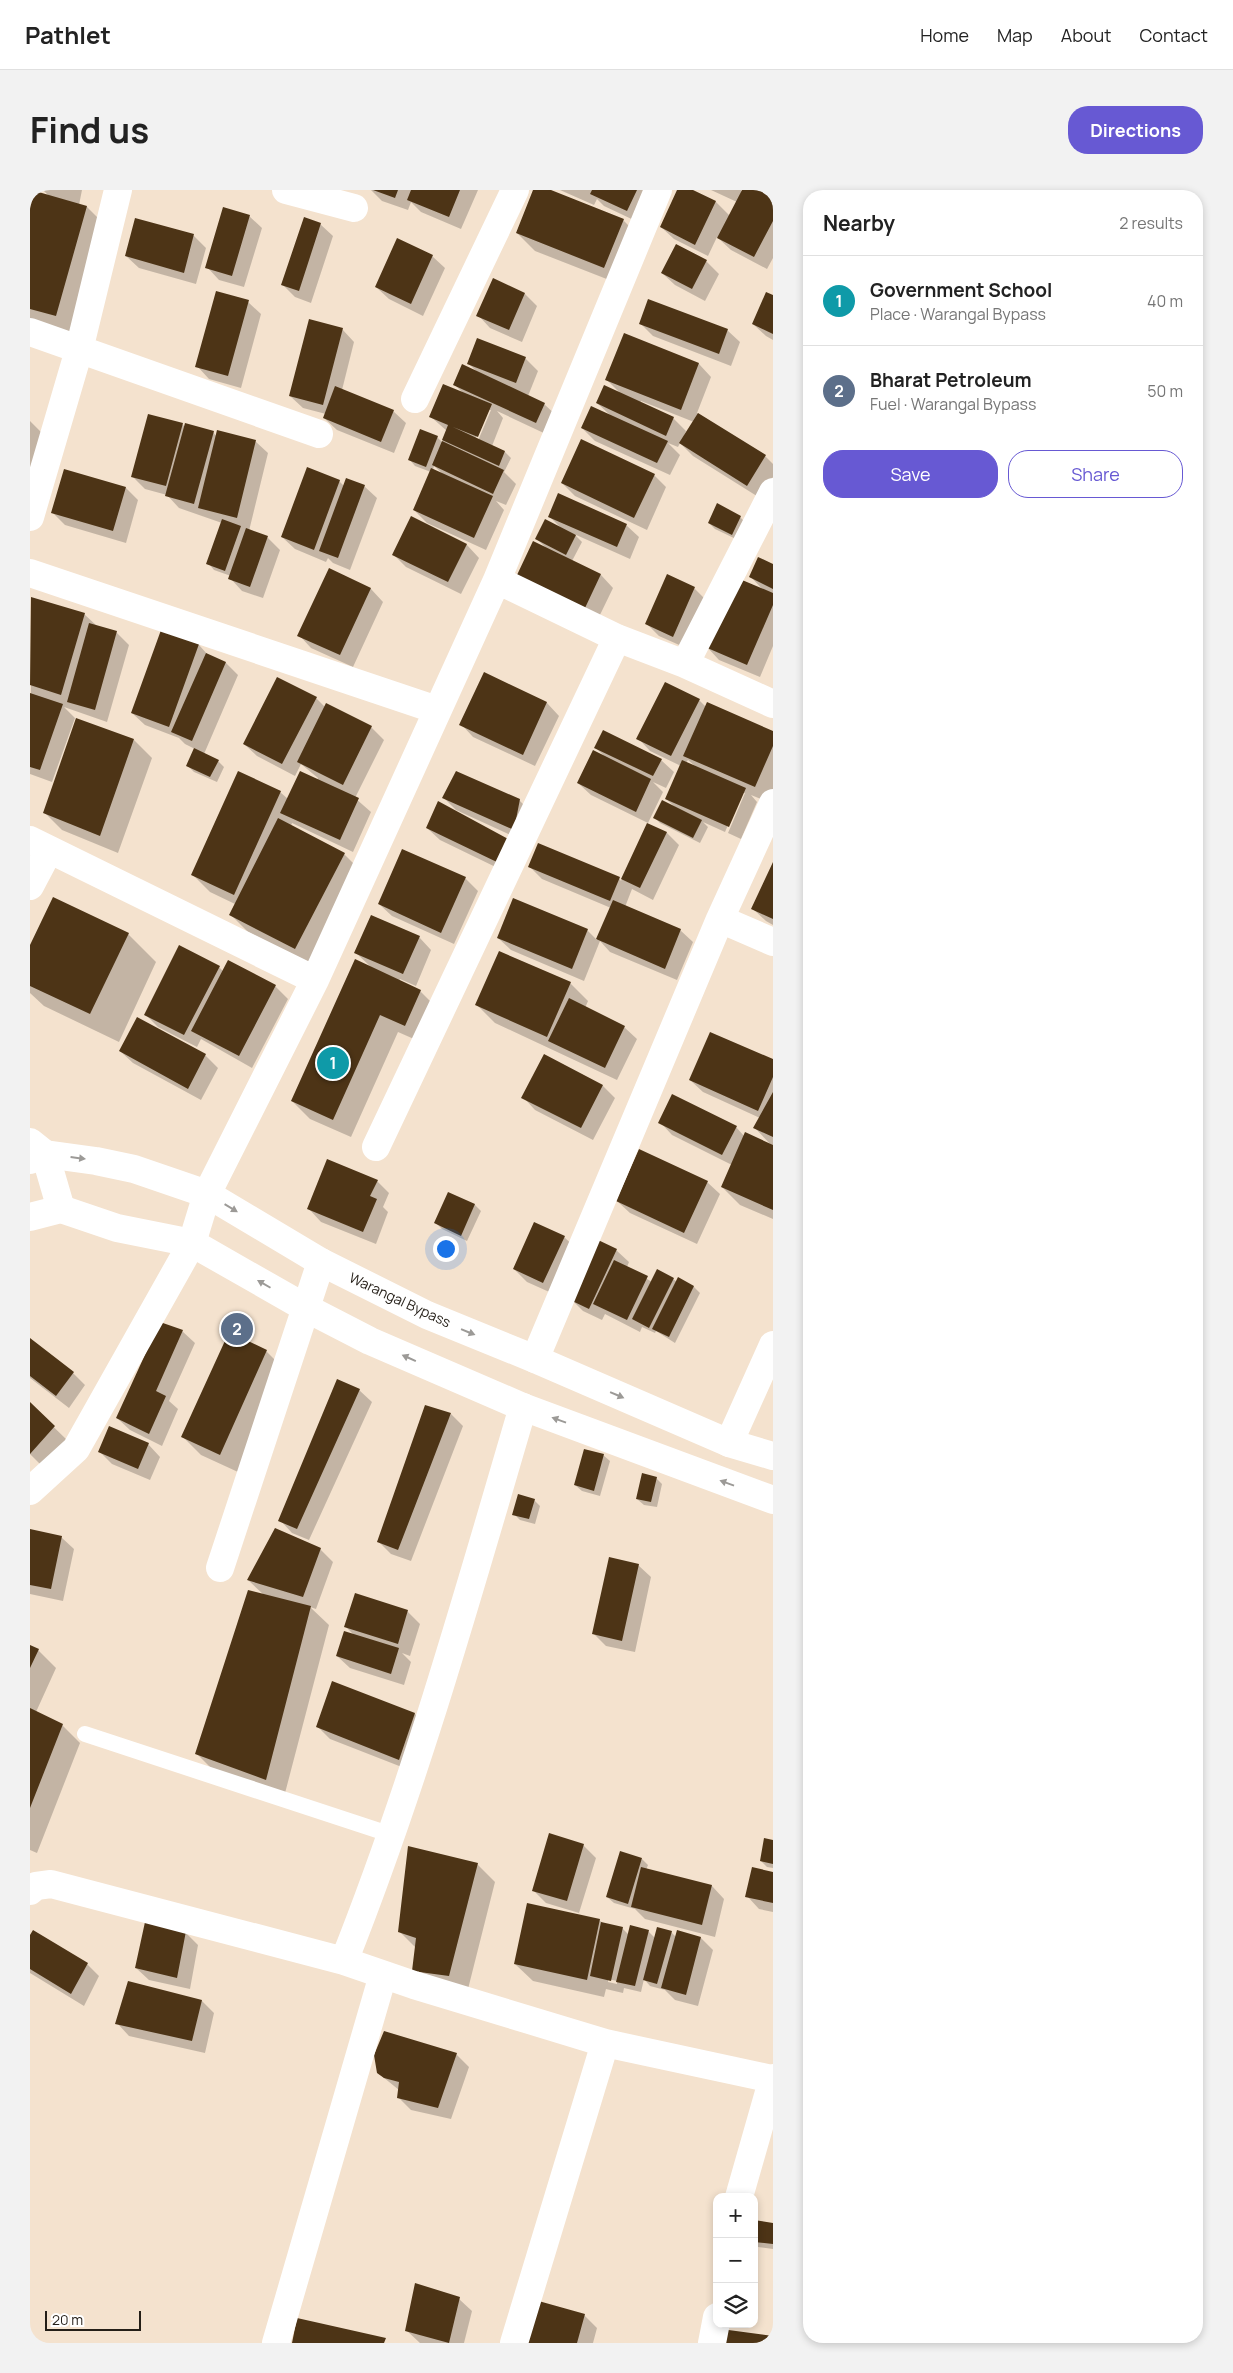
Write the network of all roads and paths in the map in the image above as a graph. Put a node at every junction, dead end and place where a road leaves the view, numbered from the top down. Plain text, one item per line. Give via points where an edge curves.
1 (118, 190) edge
2 (286, 190) edge
3 (515, 190) edge
4 (658, 190) edge
5 (354, 208) dead end
6 (30, 332) edge
7 (79, 350) junction
8 (415, 399) dead end
9 (319, 434) dead end
10 (773, 492) edge
11 (30, 517) edge
12 (30, 573) edge
13 (497, 580) junction
14 (617, 638) junction
15 (686, 664) junction
16 (773, 704) edge
17 (437, 710) junction
18 (773, 803) edge
19 (40, 845) edge
20 (30, 886) edge
21 (720, 919) junction
22 (773, 942) edge
23 (315, 980) junction
24 (376, 1147) dead end
25 (35, 1152) edge
26 (207, 1194) junction
27 (61, 1209) junction
28 (30, 1217) edge
29 (192, 1243) junction
30 (321, 1262) junction
31 (306, 1308) junction
32 (773, 1345) edge
33 (535, 1358) junction
34 (523, 1407) junction
35 (729, 1443) junction
36 (773, 1456) edge
37 (30, 1491) edge
38 (773, 1500) edge
39 (220, 1568) dead end
40 (85, 1734) dead end
41 (392, 1835) junction
42 (30, 1891) edge
43 (344, 1961) junction
44 (383, 1975) junction
45 (605, 2043) junction
46 (773, 2079) edge
47 (740, 2193) edge
48 (715, 2328) edge
49 (276, 2343) edge
50 (514, 2343) edge
51 (712, 2343) edge

1 - 7 street
2 - 5 street
3 - 8 street
4 - 13 street
6 - 7 street
7 - 9 street
7 - 11 street
10 - 15 street
12 - 17 street
13 - 14 street
13 - 17 street
14 - 15 street
14 - 24 street
15 - 16 street
17 - 23 street
18 - 21 street
19 - 20 street
19 - 23 street
21 - 22 street
21 - 33 street
23 - 26 street
25 -> 26 street, Warangal Bypass via 134,1169
25 - 27 street
26 - 29 street
26 -> 30 street, Warangal Bypass
27 - 28 street
27 - 29 street via 117,1228
31 -> 29 street
29 - 37 street via 76,1449
30 - 31 street
30 -> 33 street, Warangal Bypass via 427,1315
34 -> 31 street via 370,1341
31 - 39 street
32 - 35 street
33 -> 35 street, Warangal Bypass
38 -> 34 street
34 - 41 street via 422,1749
35 - 36 street, Warangal Bypass
40 - 41 lane
41 - 43 street
42 - 43 street via 36,1886 51,1884
43 - 44 street
44 - 45 street
44 - 49 street
45 - 46 street
45 - 50 street
46 - 47 street
48 - 51 street

